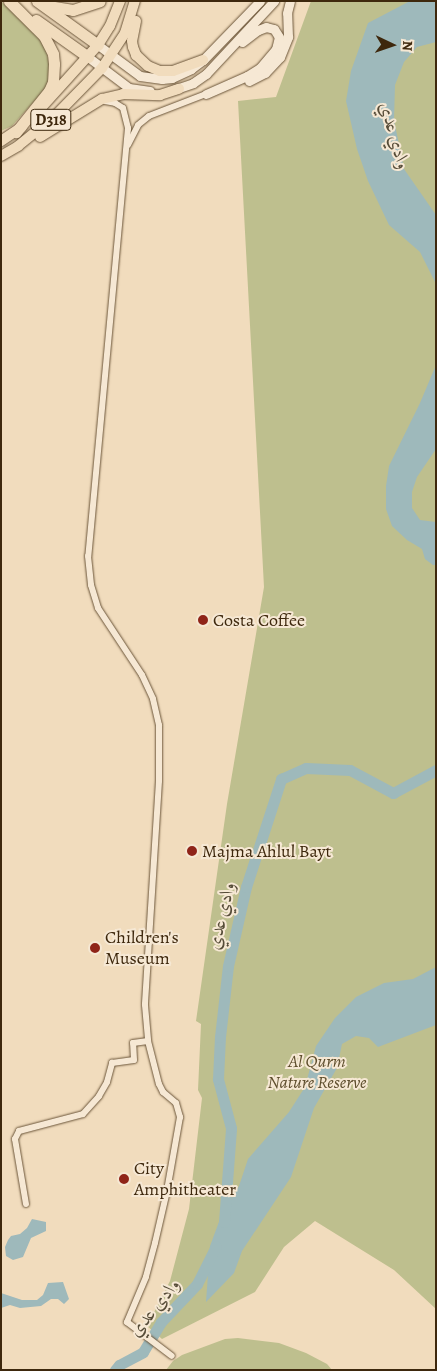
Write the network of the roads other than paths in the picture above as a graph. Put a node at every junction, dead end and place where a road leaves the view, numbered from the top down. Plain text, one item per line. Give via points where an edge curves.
1 (9, 1) edge
2 (38, 1) edge
3 (100, 1) edge
4 (120, 1) edge
5 (137, 1) edge
6 (260, 1) edge
7 (274, 1) edge
8 (290, 1) edge
9 (98, 45) junction
10 (111, 56) junction
11 (88, 57) junction
12 (222, 57) junction
13 (202, 60) junction
14 (102, 68) junction
15 (179, 88) junction
16 (206, 94) junction
17 (85, 107) junction
18 (16, 132) junction
19 (1, 141) edge
20 (18, 146) junction
21 (125, 150) junction
22 (1, 156) edge
23 (148, 1041) junction
24 (26, 1204) dead end
25 (172, 1356) dead end

1 - 11 highway
1 - 18 highway via 44,36 54,64 53,82
2 - 3 highway via 54,8 73,10
2 - 9 highway
4 - 9 main road, D318
5 - 10 main road, D318
5 - 13 main road via 132,41 136,55 143,63 156,70 173,71
6 - 13 main road
7 - 12 main road
8 - 16 main road via 286,46 274,66 248,82
9 - 10 main road
9 - 11 main road, D318
10 - 13 main road via 140,76 156,79 172,78
10 - 14 main road, D318
11 - 14 main road
11 - 18 main road, D318
12 - 15 main road via 199,79
12 - 16 main road via 262,28 271,28 278,33 276,49 267,62 247,76
14 - 15 main road via 130,88 160,92
14 - 20 main road, D318 via 56,116
15 - 17 main road via 160,95 111,96
16 - 21 street via 148,116 138,125
17 - 20 main road via 38,138
17 - 21 street via 109,101 123,108 128,128
18 - 19 main road, D318
20 - 22 main road, D318
21 - 23 street via 88,556 91,585 98,608 142,675 153,699 159,725 159,781 145,1005
23 - 24 street via 133,1043 134,1060 112,1062 100,1096 83,1114 19,1131 15,1140
23 - 25 street via 162,1092 176,1104 180,1118 155,1243 146,1277 127,1322

